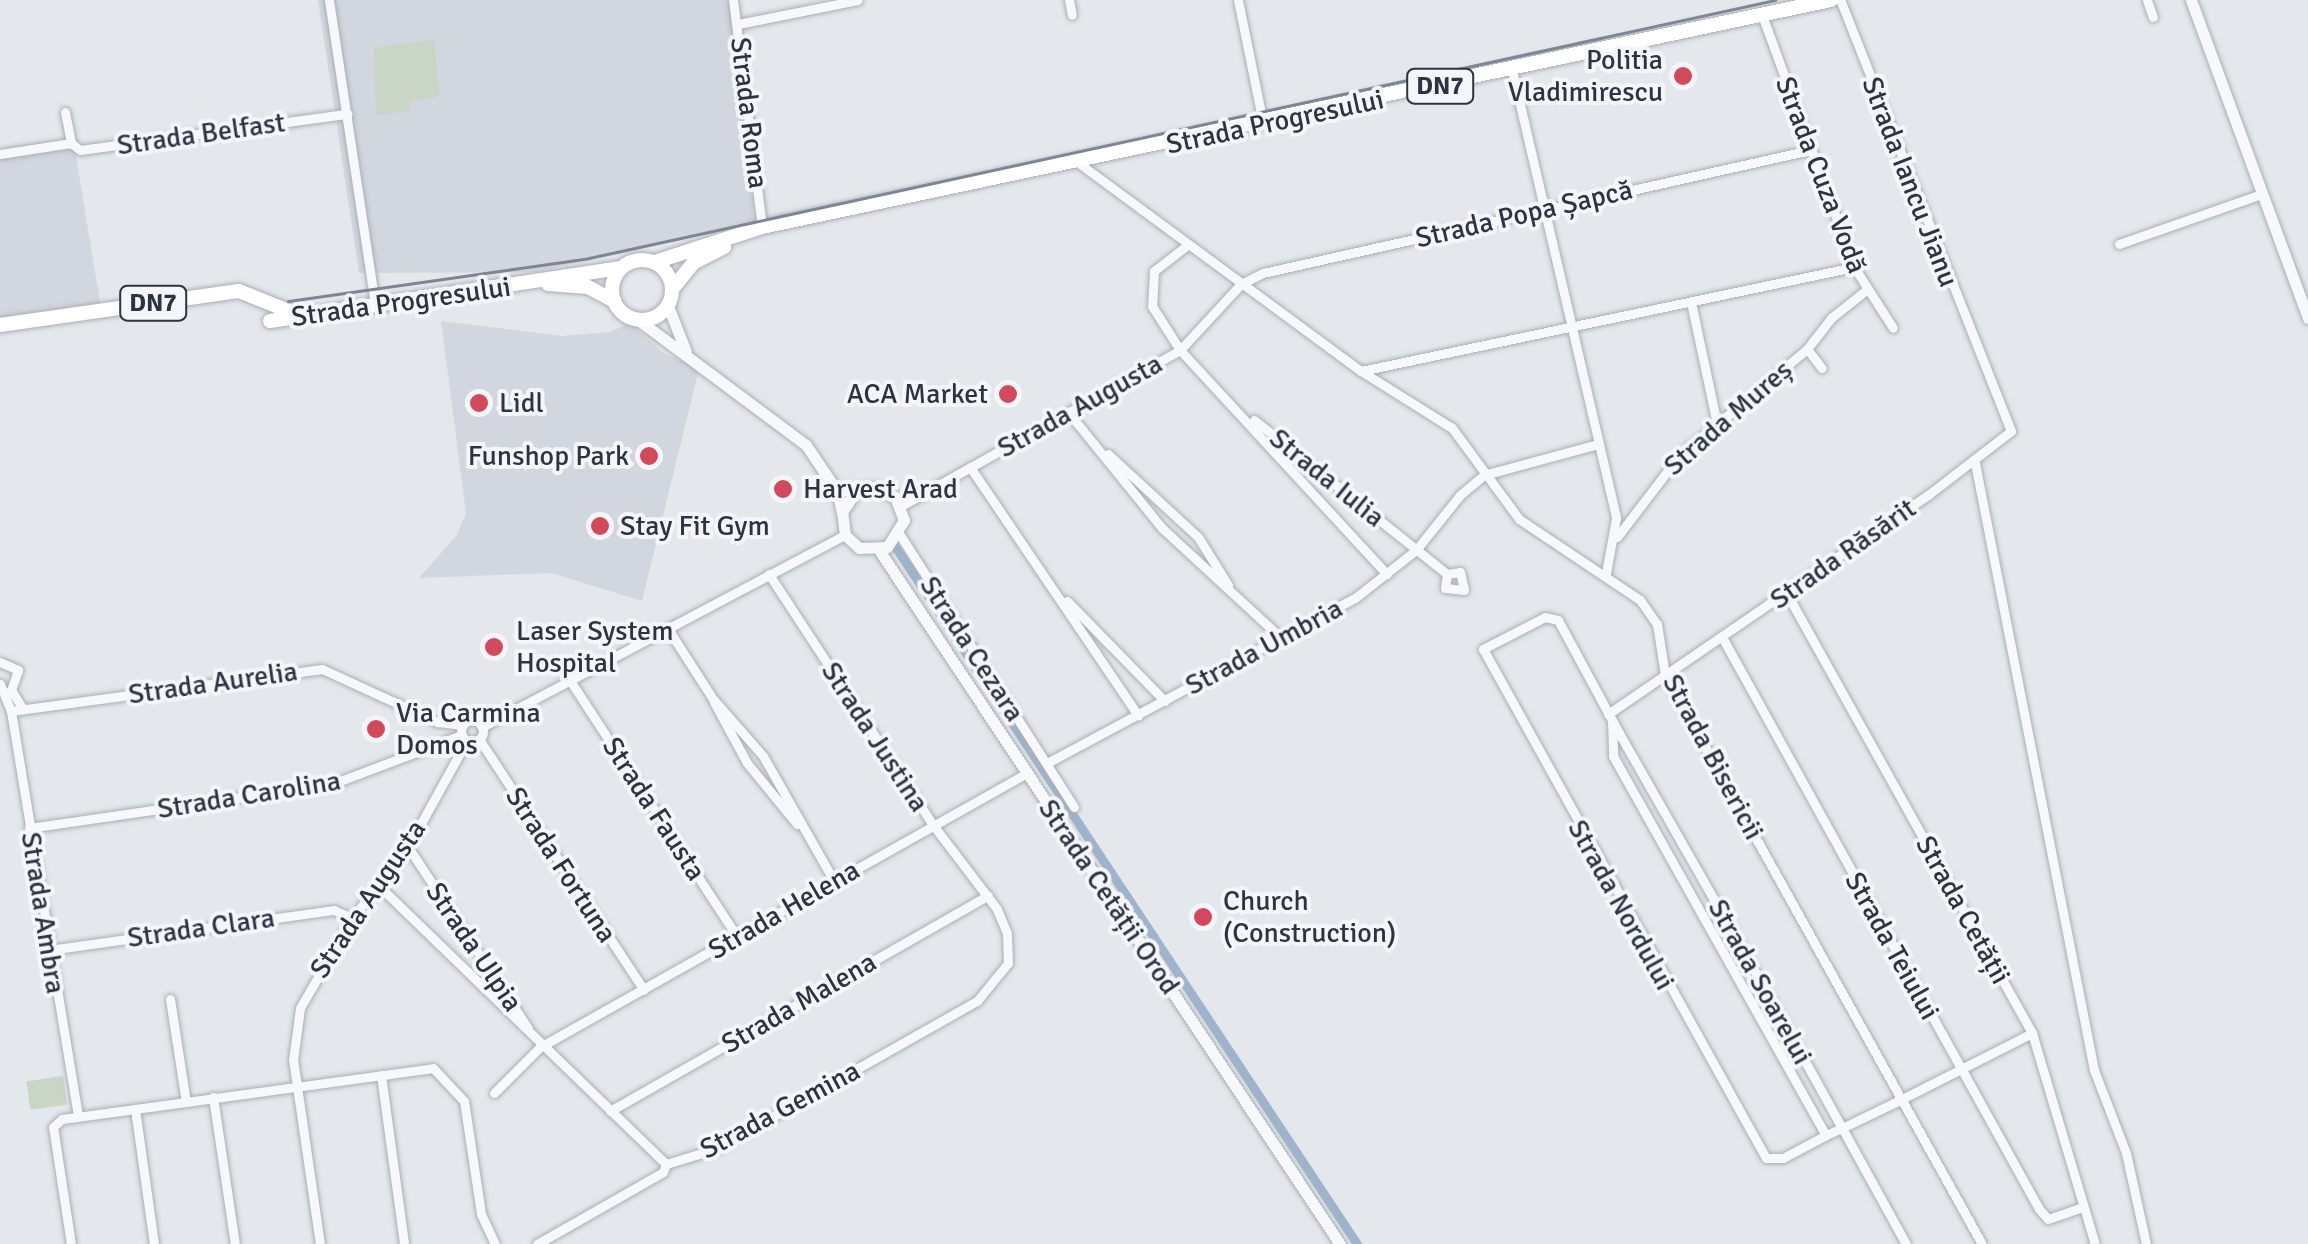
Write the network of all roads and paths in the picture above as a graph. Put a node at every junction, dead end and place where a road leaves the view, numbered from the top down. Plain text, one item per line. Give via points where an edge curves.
1 (329, 0) edge
2 (733, 0) edge
3 (858, 0) edge
4 (1070, 0) edge
5 (1238, 0) edge
6 (1831, 0) edge
7 (1840, 0) edge
8 (2148, 0) edge
9 (2191, 0) edge
10 (1072, 15) dead end
11 (1762, 15) junction
12 (2154, 17) dead end
13 (738, 24) junction
14 (1512, 70) junction
15 (64, 112) dead end
16 (348, 114) junction
17 (1264, 125) junction
18 (70, 142) junction
19 (1810, 150) junction
20 (0, 154) edge
21 (1080, 164) junction
22 (2262, 194) junction
23 (1542, 210) junction
24 (769, 227) junction
25 (2119, 244) dead end
26 (1186, 246) junction
27 (655, 262) junction
28 (1854, 267) junction
29 (621, 268) junction
30 (532, 282) junction
31 (1241, 284) junction
32 (673, 288) junction
33 (1865, 291) junction
34 (614, 301) junction
35 (1691, 302) junction
36 (375, 306) junction
37 (668, 306) junction
38 (302, 316) junction
39 (2308, 318) edge
40 (637, 320) junction
41 (270, 321) dead end
42 (0, 325) edge
43 (1569, 327) junction
44 (1893, 328) dead end
45 (1808, 349) junction
46 (1180, 350) junction
47 (686, 352) junction
48 (1982, 362) joint
49 (1822, 368) dead end
50 (1361, 371) junction
51 (1236, 406) junction
52 (1068, 412) junction
53 (1717, 424) junction
54 (1598, 444) junction
55 (1102, 449) junction
56 (1975, 462) junction
57 (970, 467) junction
58 (1484, 476) junction
59 (837, 491) junction
60 (854, 494) junction
61 (901, 506) junction
62 (842, 512) junction
63 (900, 535) junction
64 (845, 536) junction
65 (1616, 538) junction
66 (878, 550) junction
67 (1416, 550) junction
68 (1606, 573) junction
69 (769, 574) junction
70 (1387, 574) junction
71 (1447, 574) dead end
72 (1051, 585) junction
73 (1232, 592) junction
74 (1787, 594) junction
75 (1558, 620) joint
76 (668, 629) junction
77 (1280, 637) junction
78 (1722, 637) junction
79 (0, 662) edge
80 (1665, 675) junction
81 (571, 682) junction
82 (0, 684) edge
83 (713, 699) junction
84 (1165, 701) junction
85 (23, 709) junction
86 (11, 711) junction
87 (1138, 715) junction
88 (1610, 717) junction
89 (482, 727) junction
90 (468, 735) junction
91 (1046, 763) junction
92 (1027, 774) junction
93 (1074, 806) dead end
94 (934, 826) junction
95 (800, 827) junction
96 (29, 828) junction
97 (408, 847) junction
98 (834, 881) junction
99 (378, 885) junction
100 (988, 895) junction
101 (352, 918) junction
102 (738, 937) junction
103 (49, 950) junction
104 (1761, 982) junction
105 (644, 990) junction
106 (1745, 991) junction
107 (170, 999) dead end
108 (2032, 1034) junction
109 (540, 1047) junction
110 (1960, 1068) junction
111 (381, 1075) junction
112 (297, 1087) junction
113 (494, 1093) dead end
114 (213, 1097) junction
115 (1900, 1100) junction
116 (186, 1102) junction
117 (136, 1108) junction
118 (610, 1111) junction
119 (78, 1116) junction
120 (1842, 1128) junction
121 (1826, 1135) junction
122 (666, 1164) junction
123 (2083, 1208) junction
124 (71, 1244) edge
125 (154, 1244) edge
126 (235, 1244) edge
127 (320, 1244) edge
128 (404, 1244) edge
129 (495, 1244) edge
130 (537, 1244) edge
131 (1340, 1244) edge
132 (1906, 1244) edge
133 (1982, 1244) edge
134 (2094, 1244) edge
135 (2146, 1244) edge

1 - 16 street
2 - 13 street, Strada Roma
3 - 13 street
4 - 10 street
5 - 17 street
6 - 11 main road, Strada Progresului / DN7
7 - 48 street, Strada Iancu Jianu
8 - 12 street
9 - 22 street
11 - 14 main road, Strada Progresului / DN7
11 - 19 street, Strada Cuza Vodă
13 - 24 street, Strada Roma
14 - 17 main road, Strada Progresului / DN7
14 - 23 street
15 - 18 street
16 - 18 street, Strada Belfast via 80,150
16 - 36 street
17 - 21 main road, Strada Progresului / DN7
18 - 20 street, Strada Belfast
19 - 23 street, Strada Popa Șapcă
19 - 28 street, Strada Cuza Vodă
21 - 24 main road, Strada Progresului / DN7
21 - 26 street, Strada Bisericii
22 - 25 street
22 - 39 street
23 - 31 street, Strada Popa Șapcă via 1263,272
23 - 43 street
24 - 27 main road, Strada Progresului / DN7
24 - 32 main road, Strada Progresului / DN7 via 693,263
26 - 31 street, Strada Bisericii
26 - 46 street, Strada Iulia via 1154,271 1150,295
27 - 29 main road, DN7 via 637,260
27 - 32 main road
28 - 33 street, Strada Cuza Vodă
28 - 35 street
29 - 30 main road, Strada Progresului / DN7
29 - 34 main road via 612,283
30 - 34 main road, Strada Progresului / DN7 via 588,286
30 - 36 main road, Strada Progresului / DN7
31 - 46 street, Strada Augusta
31 - 50 street, Strada Bisericii
32 - 37 main road
33 - 44 street, Strada Cuza Vodă
33 - 45 street, Strada Mureș via 1831,318
34 - 40 main road, DN7
35 - 43 street
35 - 53 street
36 - 38 main road, Strada Progresului / DN7
37 - 40 main road
37 - 47 street
38 - 41 main road, Strada Progresului / DN7
38 - 42 main road, DN7 via 239,291
40 - 47 street
43 - 50 street
43 - 54 street
45 - 49 street, Strada Mureș
45 - 53 street, Strada Mureș
46 - 51 street, Strada Iulia
46 - 52 street, Strada Augusta
47 - 59 street via 806,445
48 - 56 street, Strada Răsărit via 2011,428
50 - 58 street, Strada Bisericii via 1452,428
51 - 67 street, Strada Iulia
51 - 70 street, Strada Iulia
52 - 55 street
52 - 57 street, Strada Augusta
53 - 65 street, Strada Mureș via 1664,470
54 - 58 street
54 - 65 street
55 - 73 street via 1152,517
55 - 73 street via 1198,537
56 - 74 street, Strada Răsărit
56 - 135 street via 2094,1070 2126,1153
57 - 61 street, Strada Augusta
57 - 72 street
58 - 67 street, Strada Umbria
58 - 68 street, Strada Bisericii via 1542,538
59 - 60 street
59 - 62 street
60 - 61 street via 886,491
60 - 62 street
61 - 63 street
62 - 64 street
63 - 66 street
63 - 91 street, Strada Cezara
64 - 66 street via 860,548
64 - 69 street
65 - 68 street
66 - 92 street, Strada Cetății Orod
67 - 70 street, Strada Umbria
67 - 71 street, Strada Iulia
68 - 80 street, Strada Bisericii via 1632,590 1657,624
69 - 76 street
69 - 94 street, Strada Justina
70 - 77 street, Strada Umbria
72 - 84 street
72 - 87 street
73 - 77 street
74 - 78 street, Strada Răsărit
74 - 108 street, Strada Cetății
75 - 88 street, Strada Soarelui
75 - 121 street, Strada Nordului via 1546,617 1482,655 1756,1147 1778,1161
76 - 81 street
76 - 83 street
77 - 84 street, Strada Umbria
78 - 80 street, Strada Răsărit
78 - 110 street, Strada Teiului
79 - 85 street via 18,670 11,690
80 - 88 street, Strada Răsărit
80 - 115 street, Strada Bisericii
81 - 89 street
81 - 102 street, Strada Fausta
82 - 86 street, Strada Ambra
83 - 95 street via 747,762
83 - 95 street via 763,756
84 - 87 street, Strada Umbria
85 - 86 street, Strada Aurelia
85 - 90 street, Strada Aurelia via 322,669
86 - 96 street, Strada Ambra
87 - 91 street
88 - 104 street, Strada Soarelui
88 - 106 street, Strada Soarelui via 1613,756
89 - 90 street, Strada Augusta
89 - 90 street, Strada Aurelia via 474,720
90 - 96 street, Strada Carolina via 332,784
90 - 97 street, Strada Augusta
90 - 105 street, Strada Fortuna
91 - 93 street, Strada Cezara
92 - 94 street, Strada Helena
92 - 131 street, Strada Cetății Orod
94 - 98 street, Strada Helena
94 - 100 street, Strada Justina
95 - 98 street
96 - 103 street, Strada Ambra
97 - 99 street, Strada Augusta
97 - 109 street, Strada Ulpia
98 - 102 street, Strada Helena
99 - 101 street, Strada Augusta
99 - 109 street, Strada Gemina
100 - 118 street, Strada Malena
100 - 122 street, Strada Gemina via 1009,946 1008,963 988,992 715,1149
101 - 103 street, Strada Clara via 326,911
101 - 112 street, Strada Augusta via 300,1008
102 - 105 street, Strada Helena
103 - 119 street, Strada Ambra
104 - 106 street
104 - 120 street, Strada Soarelui
105 - 109 street, Strada Helena
106 - 121 street, Strada Soarelui
107 - 116 street
108 - 110 street, Strada Nordului
108 - 123 street, Strada Cetății
109 - 113 street, Strada Helena
109 - 118 street, Strada Gemina
110 - 115 street, Strada Nordului
110 - 123 street, Strada Teiului via 2045,1217
111 - 112 street
111 - 128 street
111 - 129 street via 432,1068 461,1096 480,1214
112 - 114 street
112 - 127 street, Strada Augusta
114 - 116 street
114 - 126 street
115 - 120 street, Strada Nordului
115 - 133 street, Strada Bisericii
116 - 117 street
117 - 119 street
117 - 125 street
118 - 122 street, Strada Gemina
119 - 124 street via 53,1128
120 - 121 street, Strada Nordului
120 - 132 street, Strada Soarelui
122 - 130 street via 664,1172
123 - 134 street, Strada Cetății

